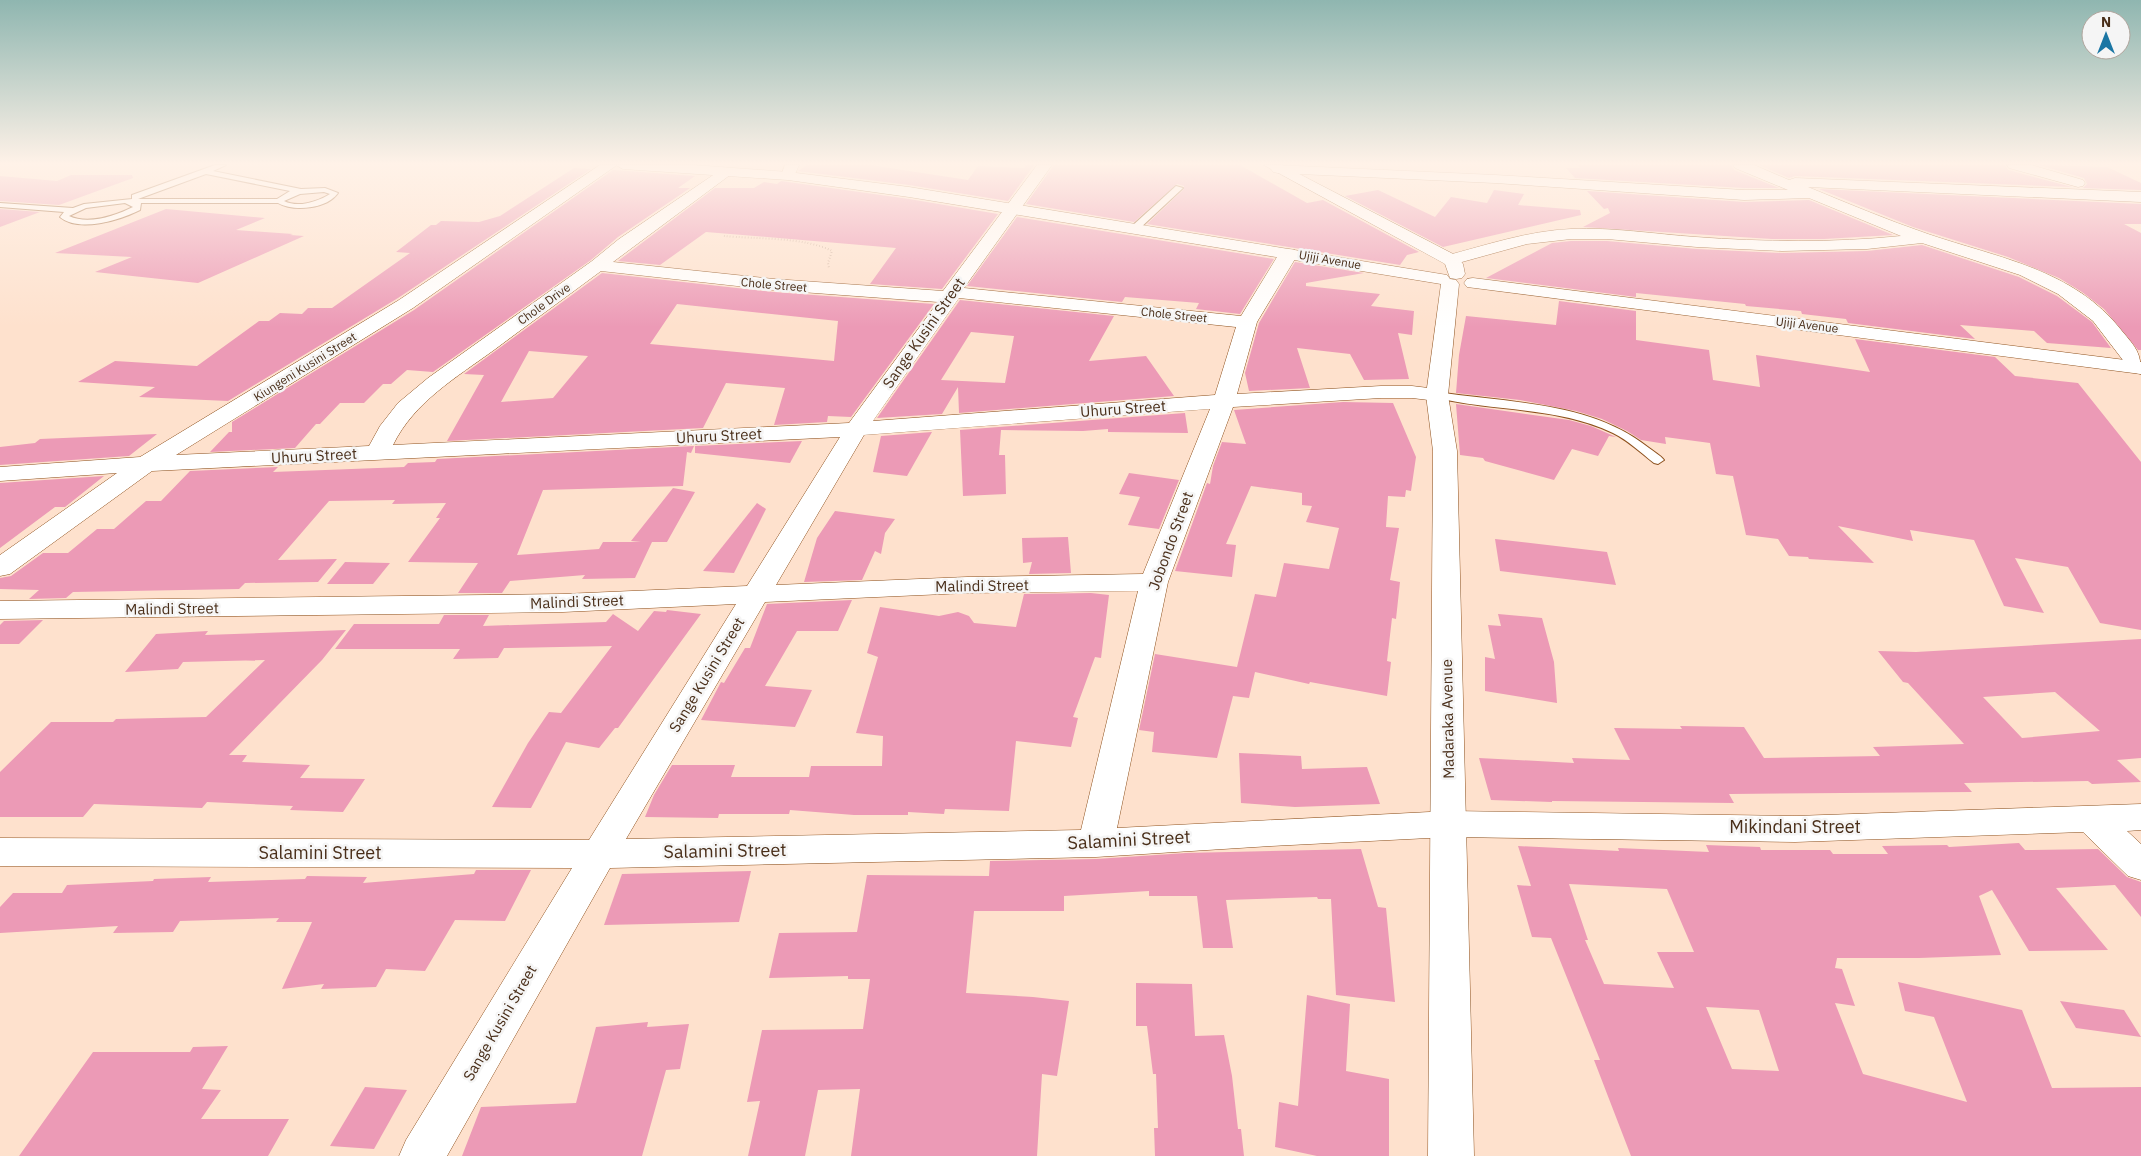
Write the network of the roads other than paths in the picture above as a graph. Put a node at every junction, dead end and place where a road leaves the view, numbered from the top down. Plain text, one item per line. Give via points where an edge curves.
1 (71, 219) edge
2 (105, 219) edge
3 (531, 219) edge
4 (660, 219) edge
5 (1008, 219) edge
6 (1078, 219) edge
7 (1145, 219) edge
8 (1360, 219) edge
9 (1873, 219) edge
10 (1135, 228) junction
11 (1923, 238) junction
12 (1290, 254) junction
13 (598, 265) junction
14 (1454, 276) junction
15 (951, 294) junction
16 (1247, 322) junction
17 (2140, 368) edge
18 (1437, 395) junction
19 (1224, 401) junction
20 (856, 429) junction
21 (377, 453) junction
22 (1658, 460) dead end
23 (146, 464) junction
24 (0, 474) edge
25 (0, 568) edge
26 (1154, 582) junction
27 (755, 594) junction
28 (0, 610) edge
29 (2141, 817) edge
30 (2093, 820) junction
31 (1449, 824) junction
32 (1096, 843) junction
33 (0, 852) edge
34 (599, 854) junction
35 (2141, 866) edge
36 (422, 1156) edge
37 (1451, 1156) edge

1 - 2 lane
3 - 23 street, Kiungeni Kusini Street via 406,304
4 - 13 street, Chole Drive
5 - 15 street, Sange Kusini Street
6 - 10 street, Ujiji Avenue
7 - 10 lane
8 - 14 street
9 - 11 street
10 - 12 street, Ujiji Avenue
11 - 14 street via 1868,245 1798,246 1563,234 1514,242
11 - 17 street via 2015,266 2058,286 2105,321
12 - 14 street, Ujiji Avenue
12 - 16 street, Jobondo Street
13 - 15 street, Chole Street via 728,281 860,292
13 - 21 street, Chole Drive via 406,408
14 - 17 street, Ujiji Avenue
14 - 18 street, Madaraka Avenue
15 - 16 street, Chole Street
15 - 20 street, Sange Kusini Street
16 - 19 street, Jobondo Street
18 - 19 street, Uhuru Street via 1382,392
18 - 22 lane via 1601,423 1620,432
18 - 31 street, Madaraka Avenue via 1445,451
19 - 20 street, Uhuru Street
19 - 26 street, Jobondo Street
20 - 21 street, Uhuru Street
20 - 27 street, Sange Kusini Street
21 - 23 street, Uhuru Street
23 - 24 street, Uhuru Street
23 - 25 street, Kiungeni Kusini Street
26 - 27 street, Malindi Street
26 - 32 street, Jobondo Street
27 - 28 street, Malindi Street via 563,603
27 - 34 street, Sange Kusini Street
29 - 30 street, Mikindani Street
30 - 31 street, Mikindani Street via 1795,829
30 - 35 street
31 - 32 street, Salamini Street
31 - 37 street, Madaraka Avenue
32 - 34 street, Salamini Street
33 - 34 street, Salamini Street
34 - 36 street, Sange Kusini Street

